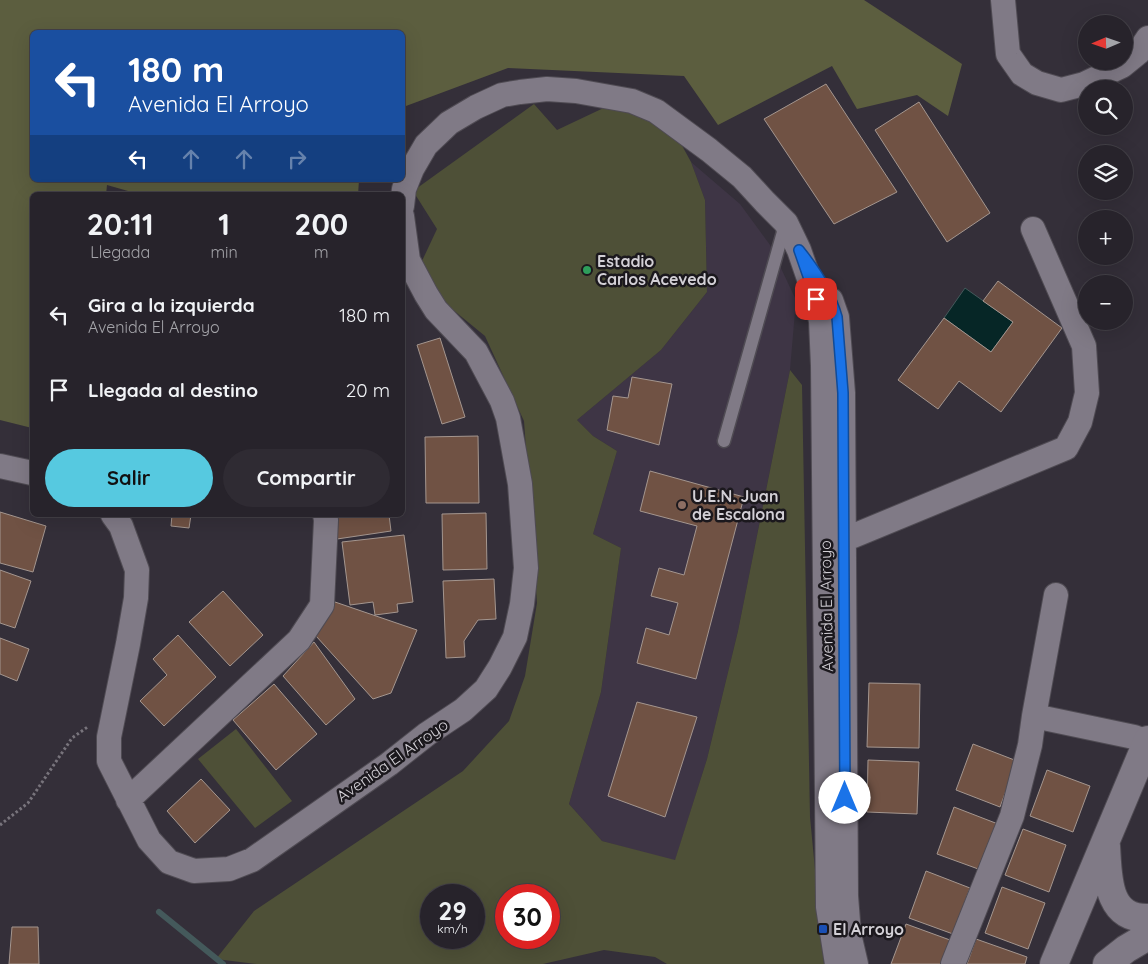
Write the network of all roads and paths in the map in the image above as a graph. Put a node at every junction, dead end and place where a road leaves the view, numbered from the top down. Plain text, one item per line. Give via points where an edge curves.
1 (1003, 0) edge
2 (1148, 38) edge
3 (404, 192) edge
4 (786, 223) junction
5 (1033, 230) dead end
6 (405, 238) edge
7 (724, 441) dead end
8 (0, 466) edge
9 (30, 473) edge
10 (115, 517) edge
11 (325, 517) edge
12 (834, 544) junction
13 (1056, 595) dead end
14 (114, 709) junction
15 (1034, 716) junction
16 (1148, 742) edge
17 (128, 800) junction
18 (0, 825) edge
19 (1105, 842) junction
20 (1148, 918) edge
21 (1148, 936) edge
22 (838, 964) edge
23 (856, 964) edge
24 (953, 964) edge
25 (1054, 964) edge
26 (1107, 964) edge

1 - 2 street via 1008,54 1022,74 1037,83 1061,90 1084,84 1122,66
3 - 4 street, Avenida El Arroyo via 426,145 449,123 476,106 502,95 520,92 547,89 576,91 632,101 656,111 742,177
4 - 7 lane
4 - 12 street, Avenida El Arroyo via 799,250 816,271 834,304 837,317 843,393
5 - 12 street via 1084,346 1087,393 1080,422 1066,448
6 - 17 street, Avenida El Arroyo via 408,260 426,294 436,310 476,352 508,418 520,484 526,568 515,637 500,668 486,689 463,710 252,860 229,869 194,872 169,862 149,840
8 - 9 street
10 - 14 street, Avenida El Arroyo via 122,526 137,570 135,607
11 - 17 street via 322,605 299,640
12 - 22 street, Avenida El Arroyo via 828,907
12 - 23 street, Avenida El Arroyo via 846,896 849,934
13 - 15 street
14 - 17 street, Avenida El Arroyo via 108,737 109,761
14 - 18 path via 72,738 28,803
15 - 16 street
15 - 24 street via 1030,746 1012,816
16 - 19 street
19 - 20 street via 1112,895 1127,913
19 - 25 street
21 - 26 street

